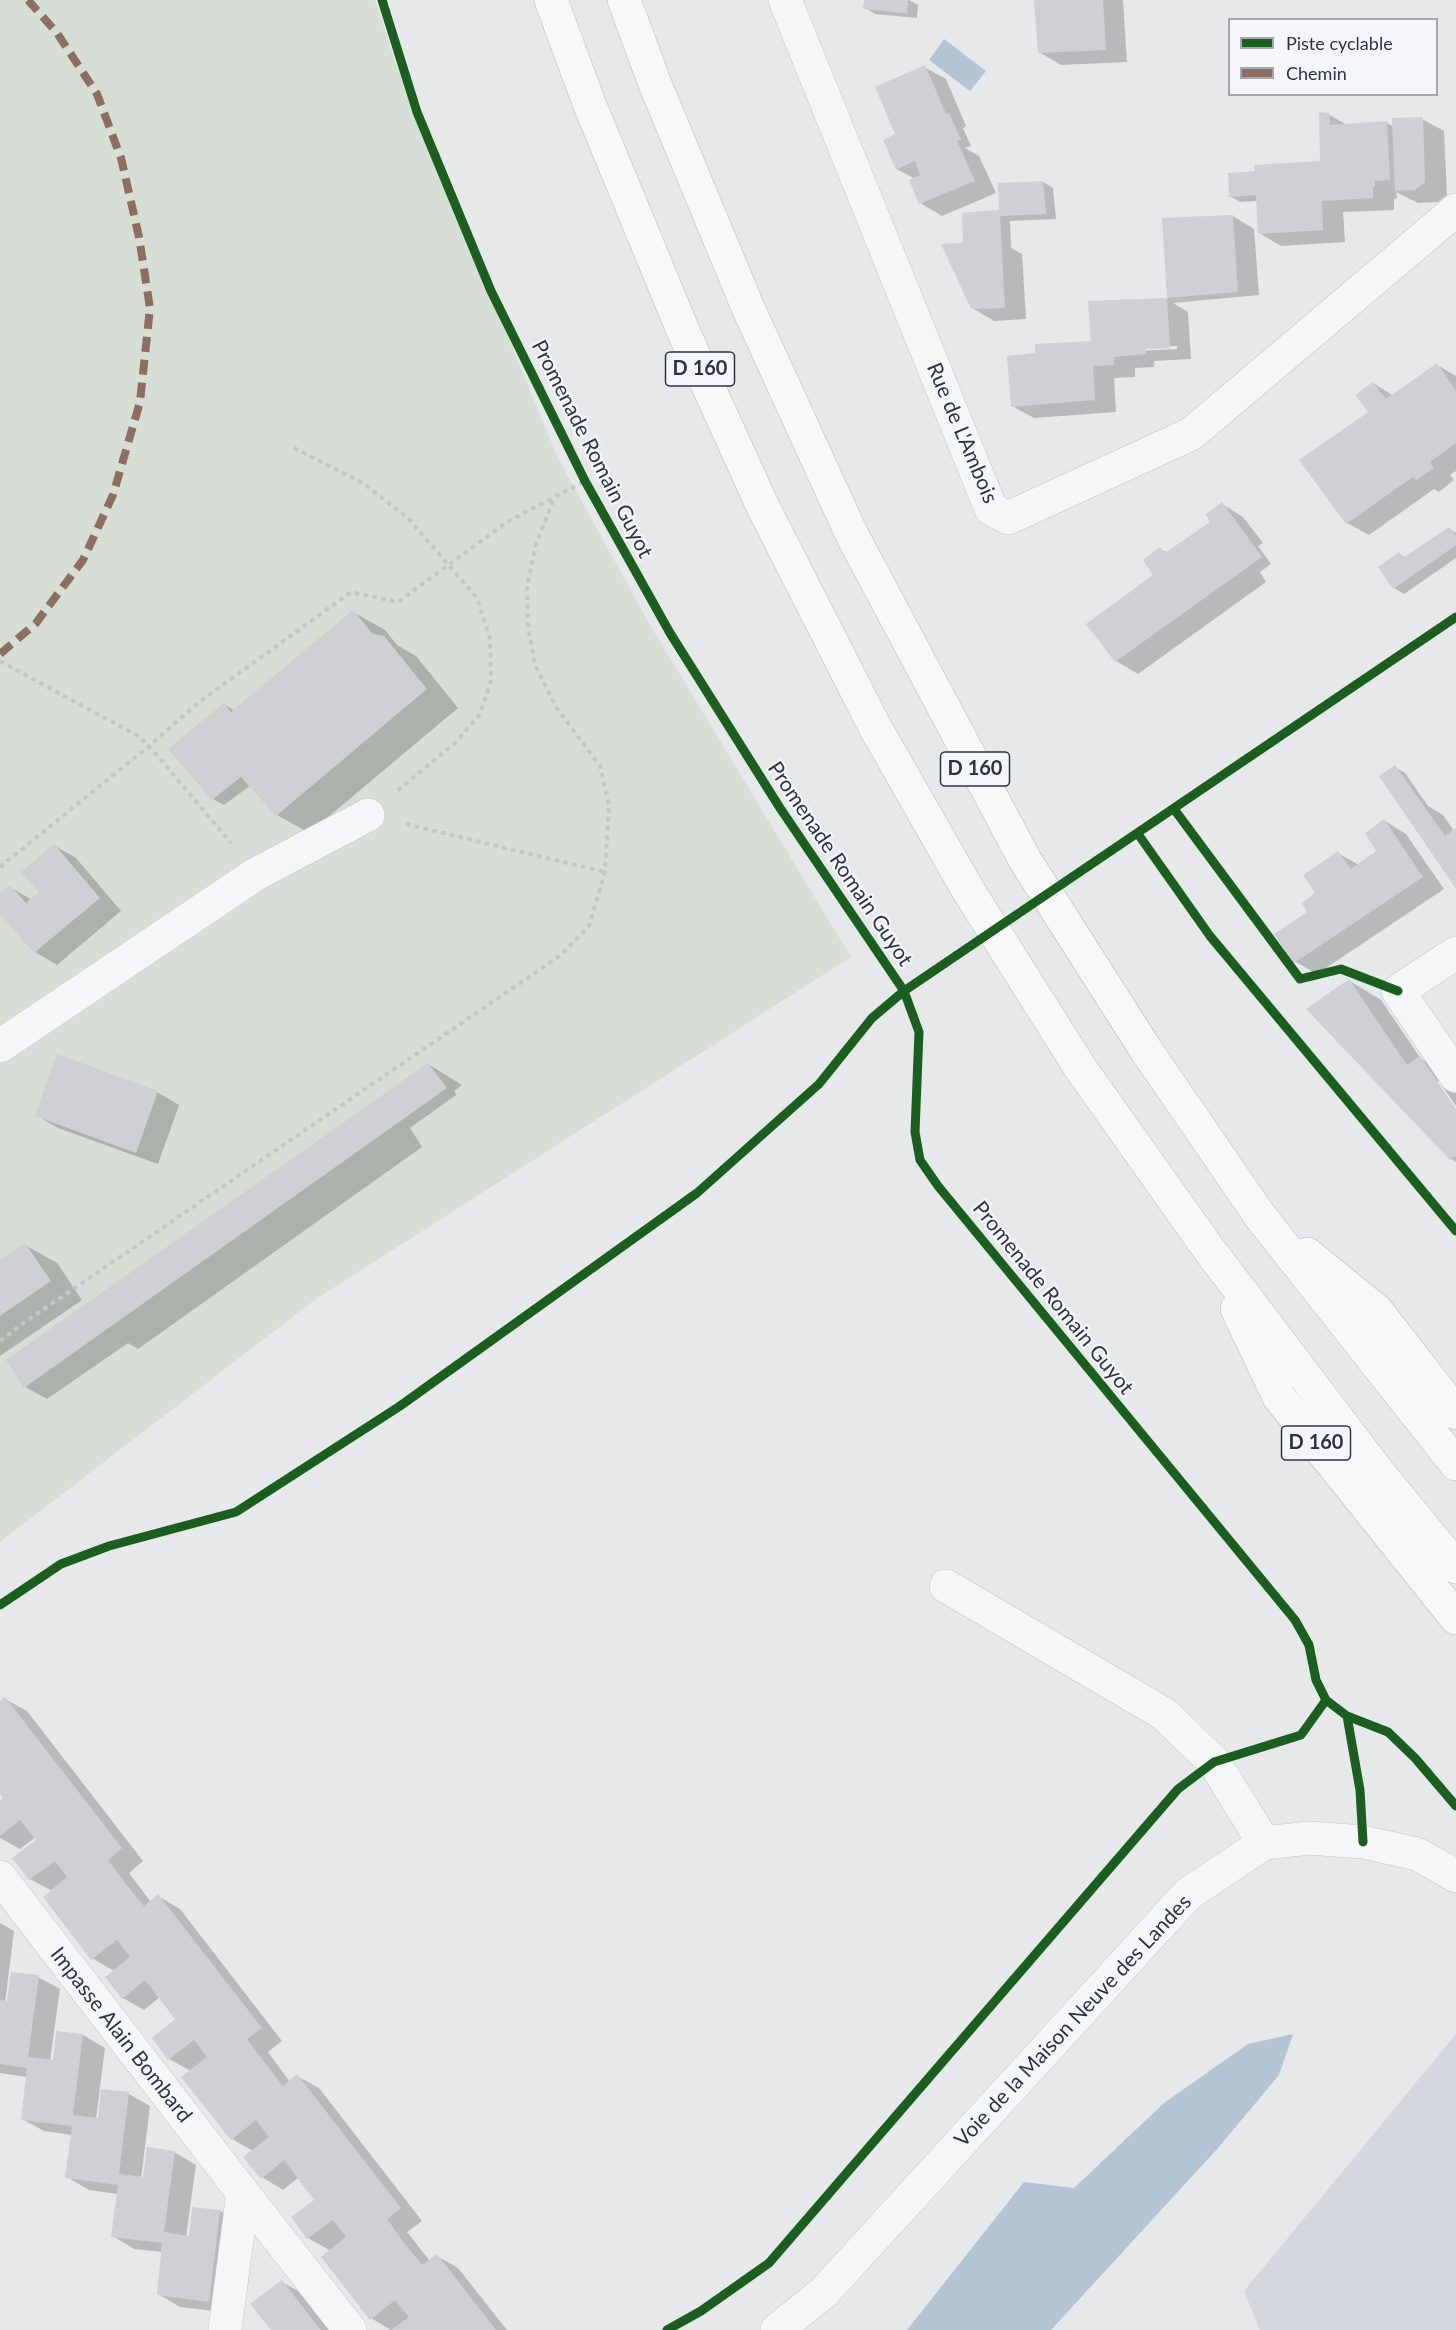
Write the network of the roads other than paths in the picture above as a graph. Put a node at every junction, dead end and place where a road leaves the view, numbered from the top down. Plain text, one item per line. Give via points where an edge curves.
1 (551, 0) edge
2 (624, 0) edge
3 (785, 0) edge
4 (1456, 210) edge
5 (368, 815) road end
6 (1456, 953) edge
7 (0, 1046) edge
8 (1456, 1076) edge
9 (1260, 1216) junction
10 (1208, 1248) junction
11 (1456, 1413) edge
12 (1456, 1464) edge
13 (1456, 1567) edge
14 (946, 1586) dead end
15 (1456, 1618) edge
16 (1264, 1844) junction
17 (1456, 1876) edge
18 (0, 1877) edge
19 (243, 2193) junction
20 (225, 2330) edge
21 (350, 2330) edge
22 (777, 2330) edge

1 - 10 highway, D 160 via 684,333 763,507 875,727 968,890 1068,1049
2 - 9 highway, D 160 via 749,310 852,536 934,693 1024,860 1146,1050
3 - 4 street, Rue de L'Ambois via 991,509 1008,518 1191,434
5 - 7 street via 256,874
6 - 8 street via 1398,991
9 - 11 highway, D 160 via 1377,1311
9 - 12 highway, D 160
10 - 13 highway, D 160 via 1378,1472
10 - 15 highway, D 160 via 1279,1397
14 - 16 street via 1164,1714 1214,1762
16 - 17 street via 1309,1838 1363,1842 1417,1854
16 - 22 street, Voie de la Maison Neuve des Landes via 1188,1894 824,2292
18 - 19 street, Impasse Alain Bombard
19 - 20 street
19 - 21 street, Impasse Alain Bombard

